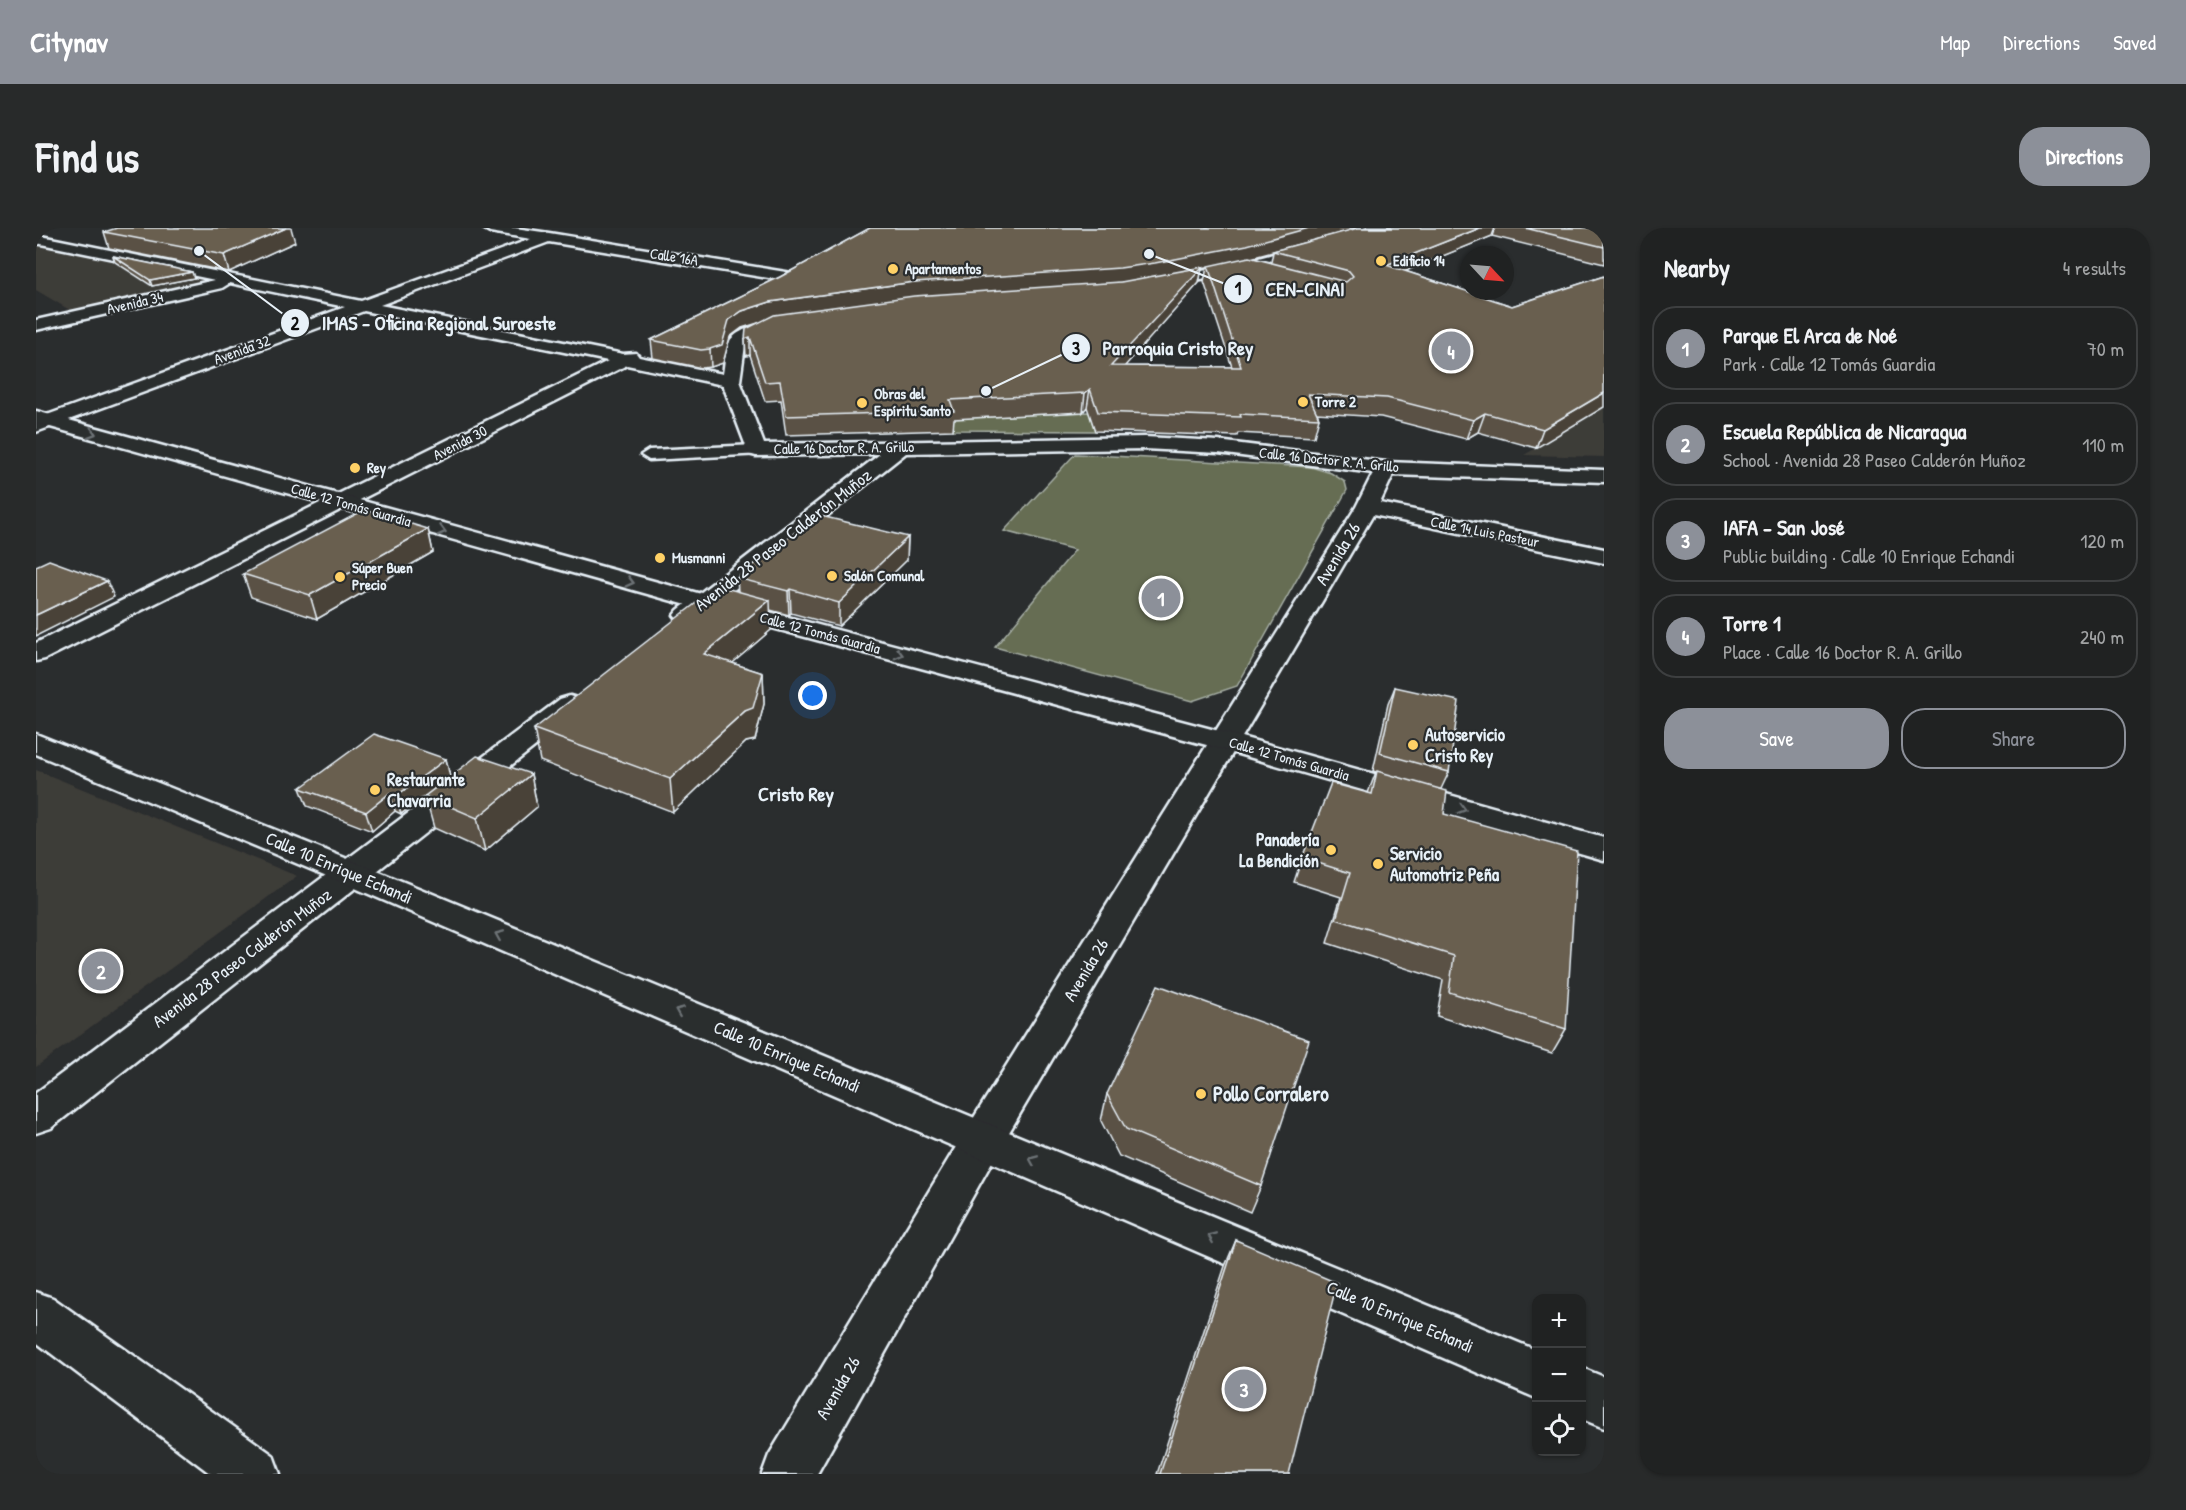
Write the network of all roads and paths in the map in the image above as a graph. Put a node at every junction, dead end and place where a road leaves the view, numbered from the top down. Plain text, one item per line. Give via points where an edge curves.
1 (490, 228) edge
2 (1384, 228) edge
3 (549, 237) junction
4 (36, 239) edge
5 (807, 265) edge
6 (1246, 266) junction
7 (1267, 272) edge
8 (787, 276) junction
9 (233, 280) junction
10 (1141, 288) edge
11 (755, 292) edge
12 (360, 307) junction
13 (808, 320) edge
14 (36, 325) edge
15 (654, 345) dead end
16 (624, 360) junction
17 (731, 381) junction
18 (41, 421) edge
19 (903, 446) junction
20 (756, 450) junction
21 (649, 455) dead end
22 (1386, 468) junction
23 (1604, 476) edge
24 (340, 503) junction
25 (1366, 507) junction
26 (1604, 556) edge
27 (703, 602) junction
28 (665, 632) edge
29 (36, 654) edge
30 (589, 690) edge
31 (1224, 741) junction
32 (36, 743) edge
33 (1604, 849) edge
34 (353, 874) junction
35 (36, 1116) edge
36 (983, 1139) junction
37 (36, 1314) edge
38 (1532, 1372) edge
39 (1586, 1396) edge
40 (1604, 1403) edge
41 (254, 1474) edge
42 (788, 1474) edge

1 - 3 street, Calle 16A
2 - 6 street
3 - 8 street, Calle 16A
3 - 12 street, Avenida 32
4 - 9 street
5 - 8 street
6 - 7 lane
6 - 10 street
8 - 11 street
9 - 12 street
9 - 14 street, Avenida 34
12 - 16 street
12 - 18 street, Avenida 32
13 - 17 street via 771,326 742,339
15 - 16 street, Avenida 30
16 - 17 street
16 - 24 street, Avenida 30
17 - 20 street, Calle 16 Doctor R. A. Grillo
18 -> 24 street, Calle 12 Tomás Guardia
19 - 20 street, Calle 16 Doctor R. A. Grillo
19 - 22 street, Calle 16 Doctor R. A. Grillo via 1145,443 1218,447
19 - 27 street, Avenida 28 Paseo Calderón Muñoz
20 - 21 lane
22 - 23 street, Calle 16 Doctor R. A. Grillo
22 - 25 street, Avenida 26
24 -> 27 street, Calle 12 Tomás Guardia
24 - 29 street, Avenida 30
25 - 26 street, Calle 14 Luis Pasteur
25 - 31 street, Avenida 26
27 - 28 street, Avenida 28 Paseo Calderón Muñoz
27 -> 31 street, Calle 12 Tomás Guardia
30 - 34 street, Avenida 28 Paseo Calderón Muñoz
31 -> 33 street, Calle 12 Tomás Guardia
31 - 36 street, Avenida 26
32 - 34 street, Calle 10 Enrique Echandi
34 - 35 street, Avenida 28 Paseo Calderón Muñoz
36 -> 34 street, Calle 10 Enrique Echandi
38 -> 36 street, Calle 10 Enrique Echandi
36 - 42 street, Avenida 26
37 - 41 street
39 - 40 street

